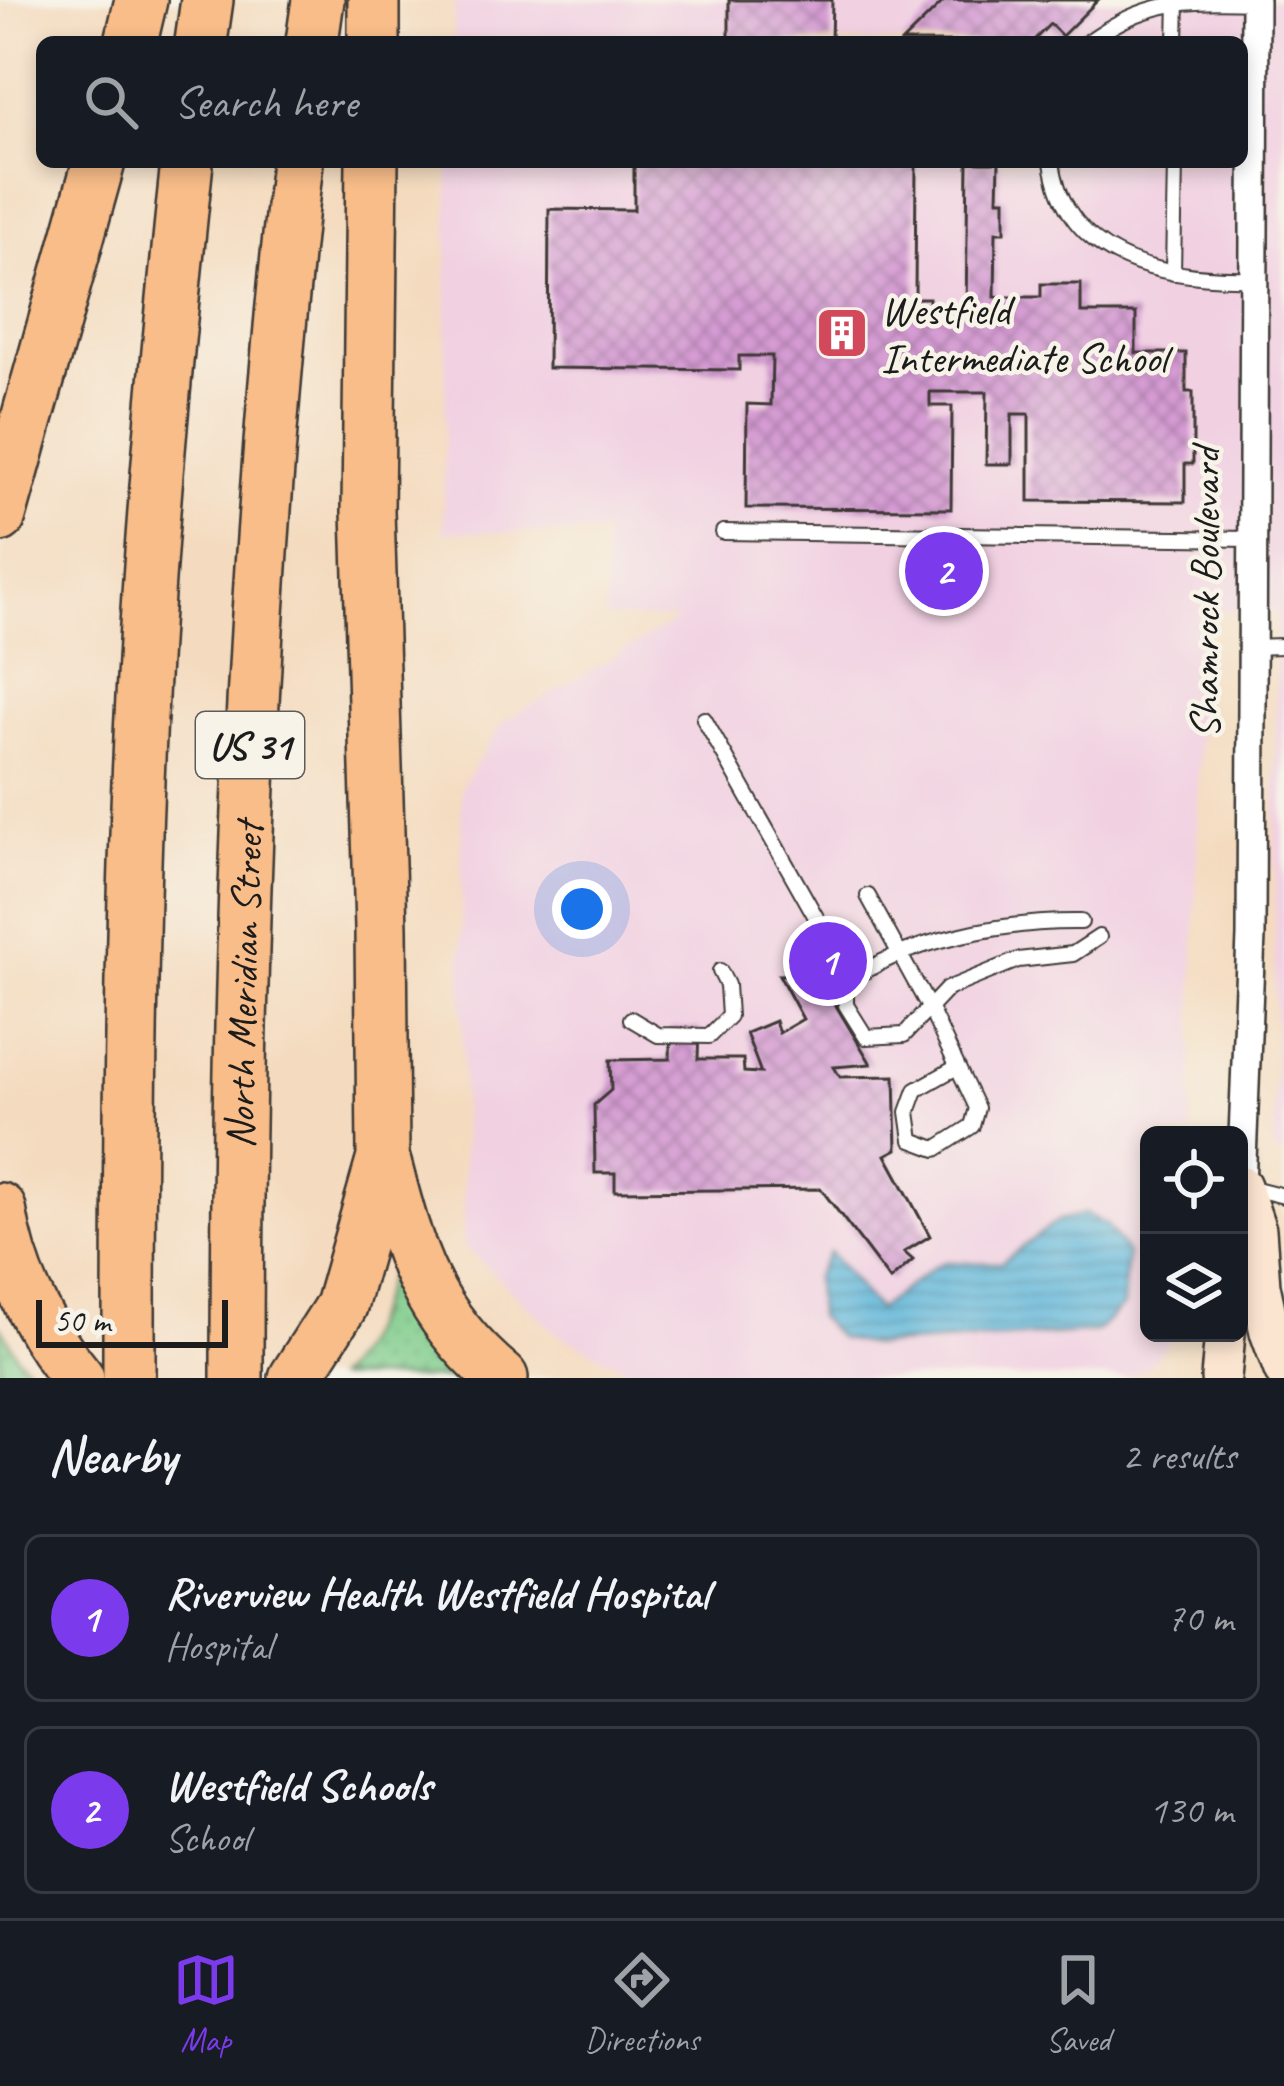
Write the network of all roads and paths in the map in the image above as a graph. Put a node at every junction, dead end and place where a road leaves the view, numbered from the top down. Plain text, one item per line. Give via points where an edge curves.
1 (141, 0) edge
2 (207, 0) edge
3 (318, 0) edge
4 (374, 0) edge
5 (1177, 0) edge
6 (1255, 1) edge
7 (1284, 5) edge
8 (132, 36) edge
9 (202, 36) edge
10 (313, 36) edge
11 (374, 36) edge
12 (1096, 36) edge
13 (1176, 36) edge
14 (97, 168) edge
15 (187, 168) edge
16 (296, 168) edge
17 (372, 168) edge
18 (1054, 168) edge
19 (1175, 168) edge
20 (1173, 273) junction
21 (1253, 278) junction
22 (0, 516) edge
23 (723, 532) dead end
24 (1251, 538) junction
25 (1284, 646) edge
26 (1251, 647) junction
27 (704, 718) dead end
28 (868, 896) dead end
29 (817, 919) dead end
30 (1081, 922) dead end
31 (1099, 937) dead end
32 (898, 956) junction
33 (720, 971) dead end
34 (931, 1010) junction
35 (631, 1019) dead end
36 (957, 1066) junction
37 (1243, 1126) edge
38 (383, 1158) junction
39 (1248, 1193) edge
40 (1284, 1196) edge
41 (0, 1209) edge
42 (1248, 1211) edge
43 (1224, 1342) edge
44 (129, 1353) edge
45 (237, 1354) edge
46 (1284, 1370) edge
47 (78, 1378) edge
48 (296, 1378) edge
49 (502, 1378) edge
50 (1221, 1378) edge

1 - 8 highway
2 - 9 highway
3 - 10 highway
4 - 11 highway
5 - 6 lane
5 - 12 lane via 1121,17
5 - 13 lane
6 - 7 street
6 - 21 street, Shamrock Boulevard
14 - 22 highway
15 - 44 highway, US 31 via 142,701
16 - 45 highway, North Meridian Street / US 31 via 250,741
17 - 38 highway via 368,511
18 - 20 lane via 1096,243
19 - 20 lane
20 - 21 lane
21 - 24 street, Shamrock Boulevard
23 - 24 lane
24 - 26 street, Shamrock Boulevard
25 - 26 lane
26 - 37 street, Shamrock Boulevard
27 - 29 lane
28 - 32 lane
30 - 32 lane via 994,927
31 - 34 lane via 1072,954 998,966 947,989
32 - 34 lane
32 - 34 lane via 846,984 846,1004 866,1036 904,1035
33 - 35 lane via 729,1016 709,1036 658,1035
34 - 36 lane
36 - 36 lane via 976,1108 972,1126 936,1150 912,1140 908,1112 916,1090
38 - 48 highway via 341,1306
38 - 49 highway via 423,1286 462,1343
39 - 40 lane
41 - 47 highway via 27,1299
42 - 46 street, Shamrock Boulevard
43 - 50 street

